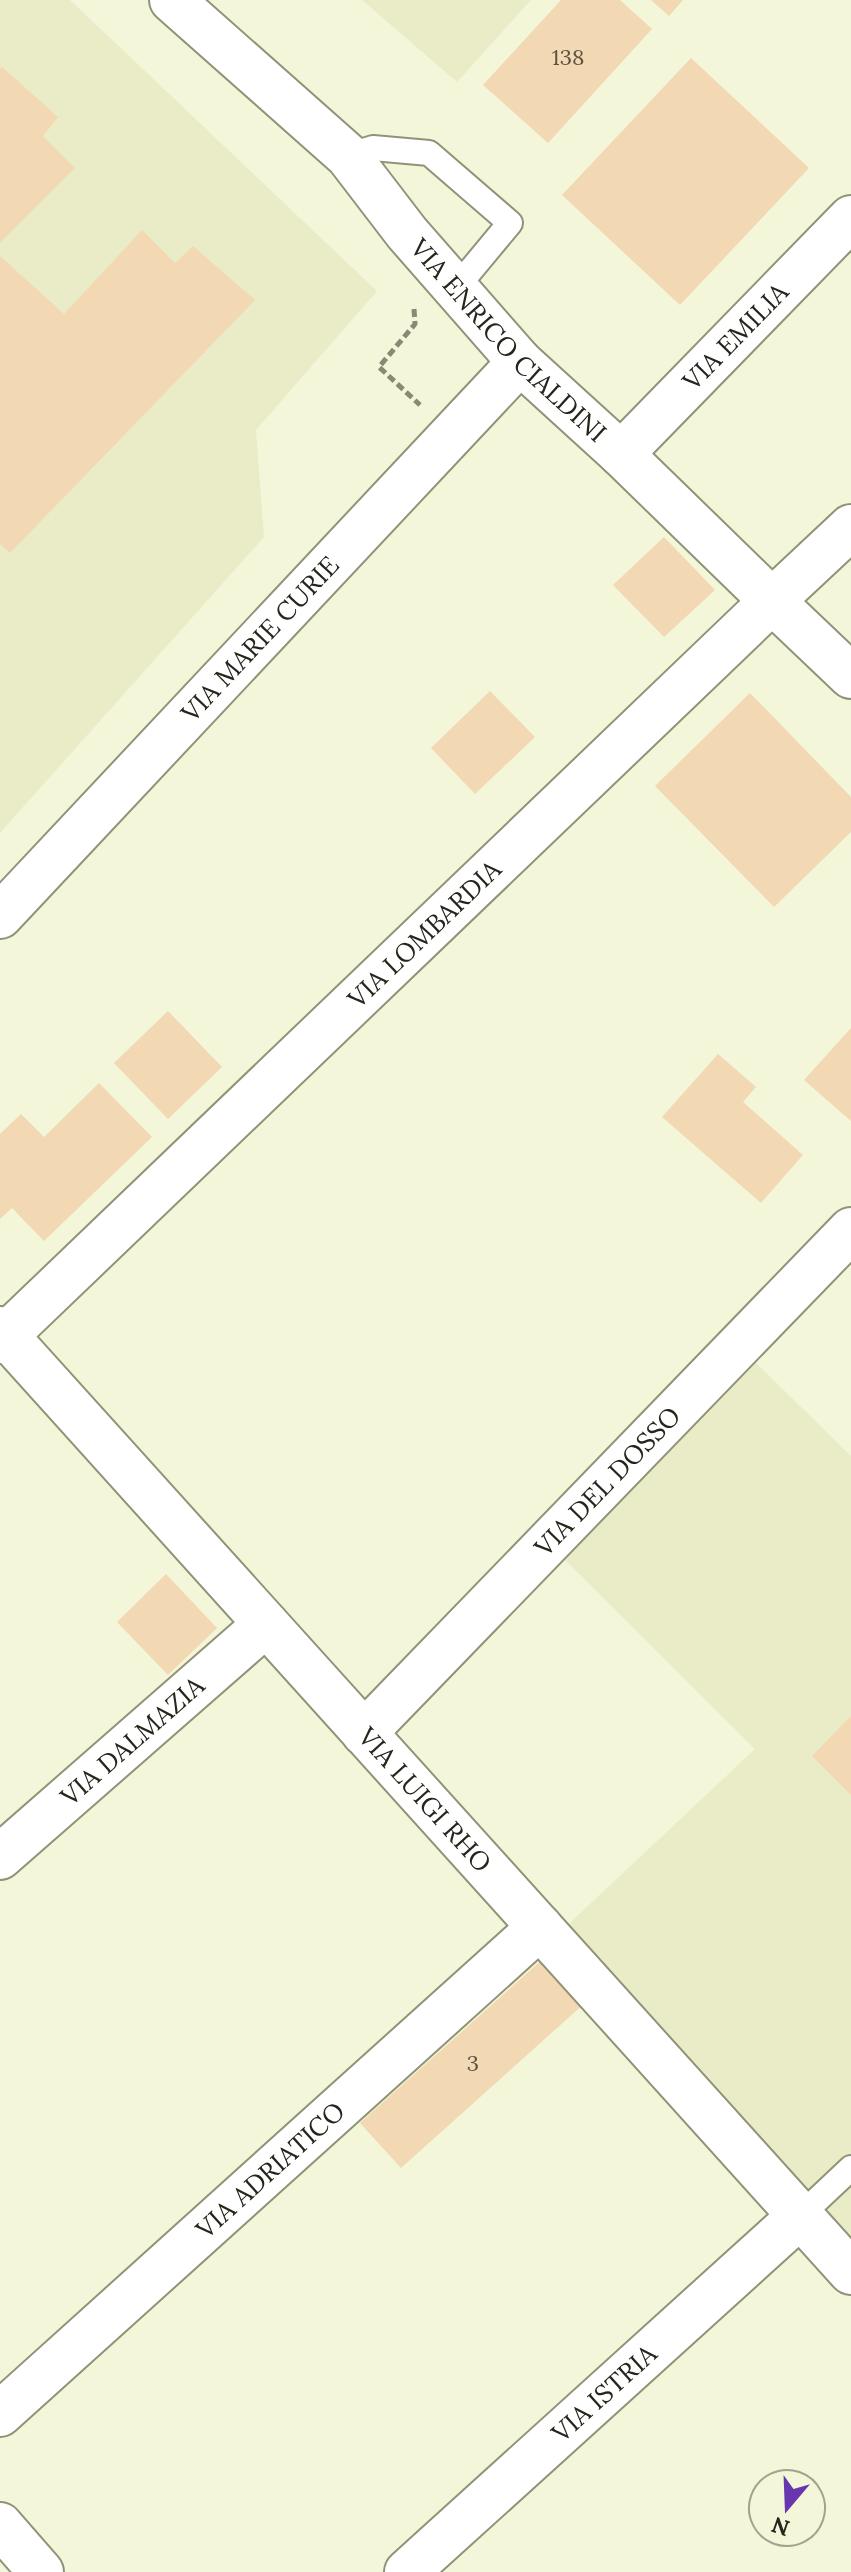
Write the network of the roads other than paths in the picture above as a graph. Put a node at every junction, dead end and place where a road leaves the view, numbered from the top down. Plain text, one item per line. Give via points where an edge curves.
1 (172, 0) edge
2 (348, 156) junction
3 (851, 218) edge
4 (456, 288) junction
5 (520, 362) junction
6 (621, 454) junction
7 (851, 527) edge
8 (772, 601) junction
9 (851, 676) edge
10 (0, 916) edge
11 (851, 1230) edge
12 (2, 1335) edge
13 (266, 1624) junction
14 (364, 1733) junction
15 (0, 1857) edge
16 (540, 1927) junction
17 (851, 2168) edge
18 (800, 2216) junction
19 (851, 2272) edge
20 (0, 2414) edge
21 (0, 2525) edge
22 (41, 2572) edge
23 (407, 2572) edge

1 - 2 street, VIA ENRICO CIALDINI
2 - 4 street, VIA ENRICO CIALDINI
2 - 4 lane via 373,148 429,153 510,223
3 - 6 street, VIA EMILIA
4 - 5 street, VIA ENRICO CIALDINI
5 - 6 street, VIA ENRICO CIALDINI
5 - 10 street, VIA MARIE CURIE
6 - 8 street, VIA ENRICO CIALDINI
7 - 8 street, VIA LOMBARDIA
8 - 9 street, VIA ENRICO CIALDINI
8 - 12 street, VIA LOMBARDIA
11 - 14 street, VIA DEL DOSSO
12 - 13 street, VIA LUIGI RHO
13 - 14 street, VIA LUIGI RHO
13 - 15 street, VIA DALMAZIA
14 - 16 street, VIA LUIGI RHO
16 - 18 street, VIA LUIGI RHO
16 - 20 street, VIA ADRIATICO
17 - 18 lane
18 - 19 street, VIA LUIGI RHO
18 - 23 street, VIA ISTRIA
21 - 22 street

